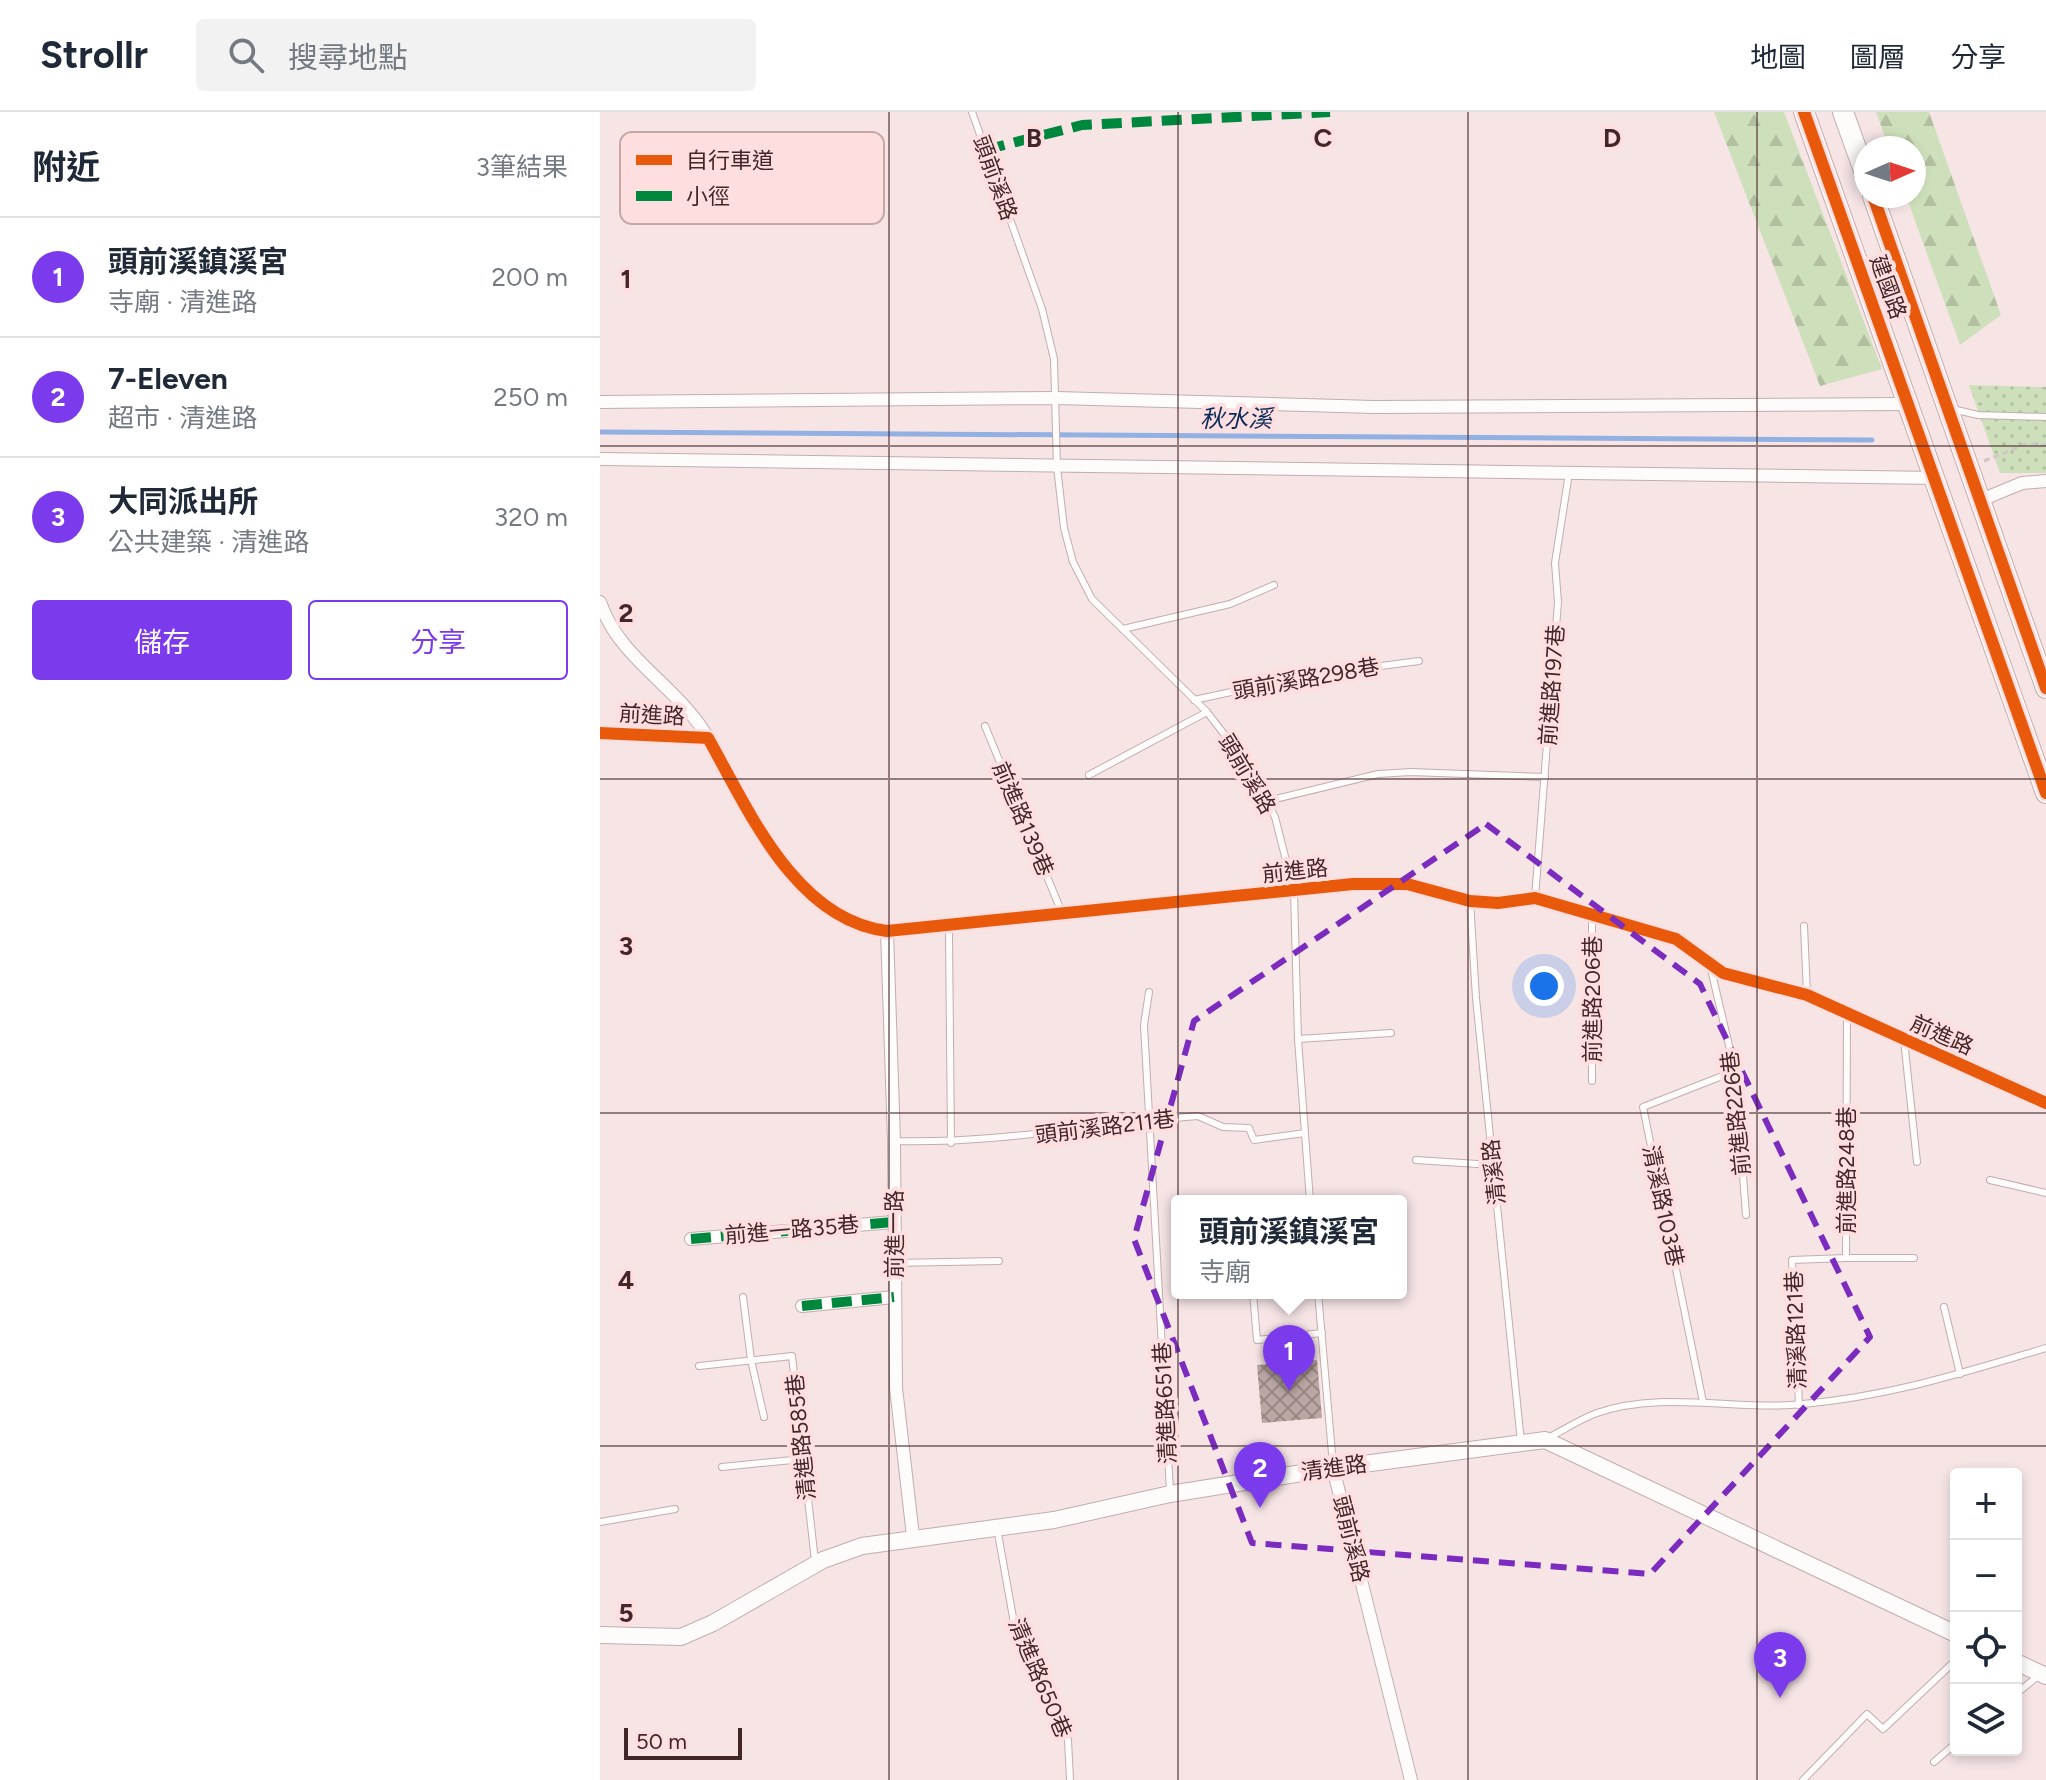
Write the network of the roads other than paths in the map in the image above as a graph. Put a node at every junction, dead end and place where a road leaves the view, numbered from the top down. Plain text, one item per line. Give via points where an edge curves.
1 (972, 112) edge
2 (1804, 112) edge
3 (1843, 112) edge
4 (1854, 143) edge
5 (1877, 208) edge
6 (600, 402) edge
7 (1057, 402) junction
8 (1909, 404) junction
9 (1948, 409) junction
10 (2046, 417) edge
11 (600, 459) edge
12 (1057, 467) junction
13 (1569, 473) junction
14 (1937, 478) junction
15 (2046, 481) edge
16 (1981, 500) junction
17 (1274, 585) dead end
18 (600, 602) edge
19 (1123, 629) junction
20 (1419, 661) dead end
21 (2046, 688) edge
22 (1194, 700) junction
23 (1207, 712) junction
24 (985, 726) dead end
25 (600, 733) edge
26 (708, 738) junction
27 (2042, 766) edge
28 (1089, 775) dead end
29 (1545, 777) junction
30 (2046, 793) edge
31 (1267, 801) junction
32 (1294, 892) junction
33 (1535, 898) junction
34 (1470, 901) junction
35 (1062, 913) junction
36 (1592, 916) junction
37 (1804, 926) dead end
38 (887, 931) junction
39 (949, 935) dead end
40 (1710, 965) junction
41 (1149, 992) dead end
42 (1807, 995) junction
43 (1847, 1015) junction
44 (1391, 1033) dead end
45 (1298, 1039) junction
46 (1904, 1040) junction
47 (1735, 1071) junction
48 (1592, 1081) dead end
49 (2046, 1103) edge
50 (1148, 1120) junction
51 (1305, 1133) junction
52 (894, 1141) junction
53 (951, 1143) junction
54 (1416, 1160) dead end
55 (1917, 1162) dead end
56 (1493, 1165) junction
57 (1990, 1180) dead end
58 (2046, 1193) edge
59 (1310, 1195) edge
60 (1746, 1215) dead end
61 (893, 1222) junction
62 (691, 1239) dead end
63 (1846, 1258) junction
64 (1914, 1258) dead end
65 (999, 1261) dead end
66 (894, 1263) junction
67 (743, 1297) dead end
68 (894, 1297) junction
69 (1254, 1299) edge
70 (1319, 1299) edge
71 (802, 1306) dead end
72 (1944, 1307) dead end
73 (1322, 1333) junction
74 (2046, 1348) edge
75 (751, 1360) junction
76 (699, 1366) dead end
77 (1960, 1374) junction
78 (1703, 1402) junction
79 (1799, 1405) junction
80 (764, 1417) dead end
81 (1545, 1440) junction
82 (1521, 1442) junction
83 (803, 1459) junction
84 (722, 1467) dead end
85 (1333, 1468) junction
86 (1170, 1494) junction
87 (675, 1509) dead end
88 (600, 1522) edge
89 (997, 1528) junction
90 (913, 1536) junction
91 (815, 1564) junction
92 (1950, 1631) edge
93 (600, 1635) edge
94 (2022, 1665) edge
95 (1950, 1666) edge
96 (2043, 1675) edge
97 (2022, 1690) edge
98 (1950, 1748) edge
99 (1934, 1762) dead end
100 (1070, 1780) edge
101 (1411, 1780) edge
102 (1803, 1780) edge

1 - 7 lane, 頭前溪路 via 1042,309
2 - 8 main road, 建國路
3 - 4 main road
5 - 9 main road, 建國路
6 - 7 street
7 - 8 street via 1374,407
7 - 12 lane, 頭前溪路
8 - 14 main road, 建國路
9 - 10 lane
9 - 16 main road, 建國路
11 - 12 street
12 - 13 street
12 - 19 lane, 頭前溪路 via 1073,562 1092,599
13 - 14 street
13 - 29 lane, 前進路197巷 via 1555,563 1558,602
14 - 27 main road, 建國路
15 - 16 street via 2022,483
16 - 21 main road, 建國路
17 - 19 lane via 1230,604
18 - 26 street via 619,641 694,713
19 - 22 lane, 頭前溪路
20 - 22 lane, 頭前溪路298巷 via 1305,676
22 - 23 lane, 頭前溪路
23 - 28 lane
23 - 31 lane, 頭前溪路
24 - 35 lane, 前進路139巷
25 - 26 street, 前進路
26 - 38 street, 前進路 via 766,843 789,872 845,918
27 - 30 main road, 建國路
29 - 31 lane via 1400,772
29 - 33 lane, 前進路197巷
31 - 32 lane, 頭前溪路
32 - 34 street, 前進路 via 1407,884
32 - 35 street, 前進路
32 - 45 lane, 頭前溪路
33 - 34 street, 前進路
33 - 36 street, 前進路
34 - 56 lane, 清溪路
35 - 38 street, 前進路
36 - 40 street, 前進路 via 1676,939
36 - 48 lane, 前進路206巷
37 - 42 lane
38 - 52 street, 前進一路
39 - 53 lane
40 - 42 street, 前進路
40 - 47 lane, 前進路226巷
41 - 50 lane, 清進路651巷 via 1144,1025
42 - 43 street, 前進路
43 - 46 street, 前進路
43 - 63 lane, 前進路248巷
44 - 45 lane
45 - 51 lane, 頭前溪路
46 - 49 street, 前進路
46 - 55 lane
47 - 60 lane, 前進路226巷
47 - 78 lane, 清溪路103巷 via 1643,1107
50 - 51 lane, 頭前溪路211巷 via 1203,1116 1223,1127 1249,1128 1254,1140
50 - 53 lane, 頭前溪路211巷
50 - 86 lane, 清進路651巷
51 - 59 lane, 頭前溪路
52 - 53 lane, 頭前溪路211巷
52 - 61 street, 前進一路
54 - 56 lane
56 - 82 lane, 清溪路
57 - 58 lane
61 - 62 street, 前進一路35巷
61 - 66 street, 前進一路
63 - 64 lane, 前進路248巷
63 - 79 lane, 清溪路121巷 via 1792,1260
65 - 66 lane
66 - 68 street, 前進一路
67 - 75 lane
68 - 71 street
68 - 90 street, 前進一路 via 900,1438
69 - 73 lane via 1257,1340
70 - 73 lane, 頭前溪路
72 - 77 lane
73 - 85 lane, 頭前溪路
74 - 77 lane
75 - 76 lane, 清進路585巷
75 - 80 lane
75 - 83 lane, 清進路585巷 via 792,1356
77 - 79 lane via 1905,1391
78 - 79 lane
78 - 81 lane via 1595,1413
81 - 82 street, 清進路
81 - 92 street
82 - 85 street, 清進路
83 - 84 lane
83 - 91 lane, 清進路585巷
85 - 86 street, 清進路
85 - 101 street, 頭前溪路
86 - 89 street, 清進路
87 - 88 lane
89 - 90 street, 清進路
89 - 100 lane, 清進路650巷 via 1014,1623 1064,1728
90 - 91 street, 清進路 via 862,1546
91 - 93 street, 清進路 via 681,1637
94 - 96 street
95 - 102 lane via 1883,1729 1867,1714
96 - 97 lane
98 - 99 lane

